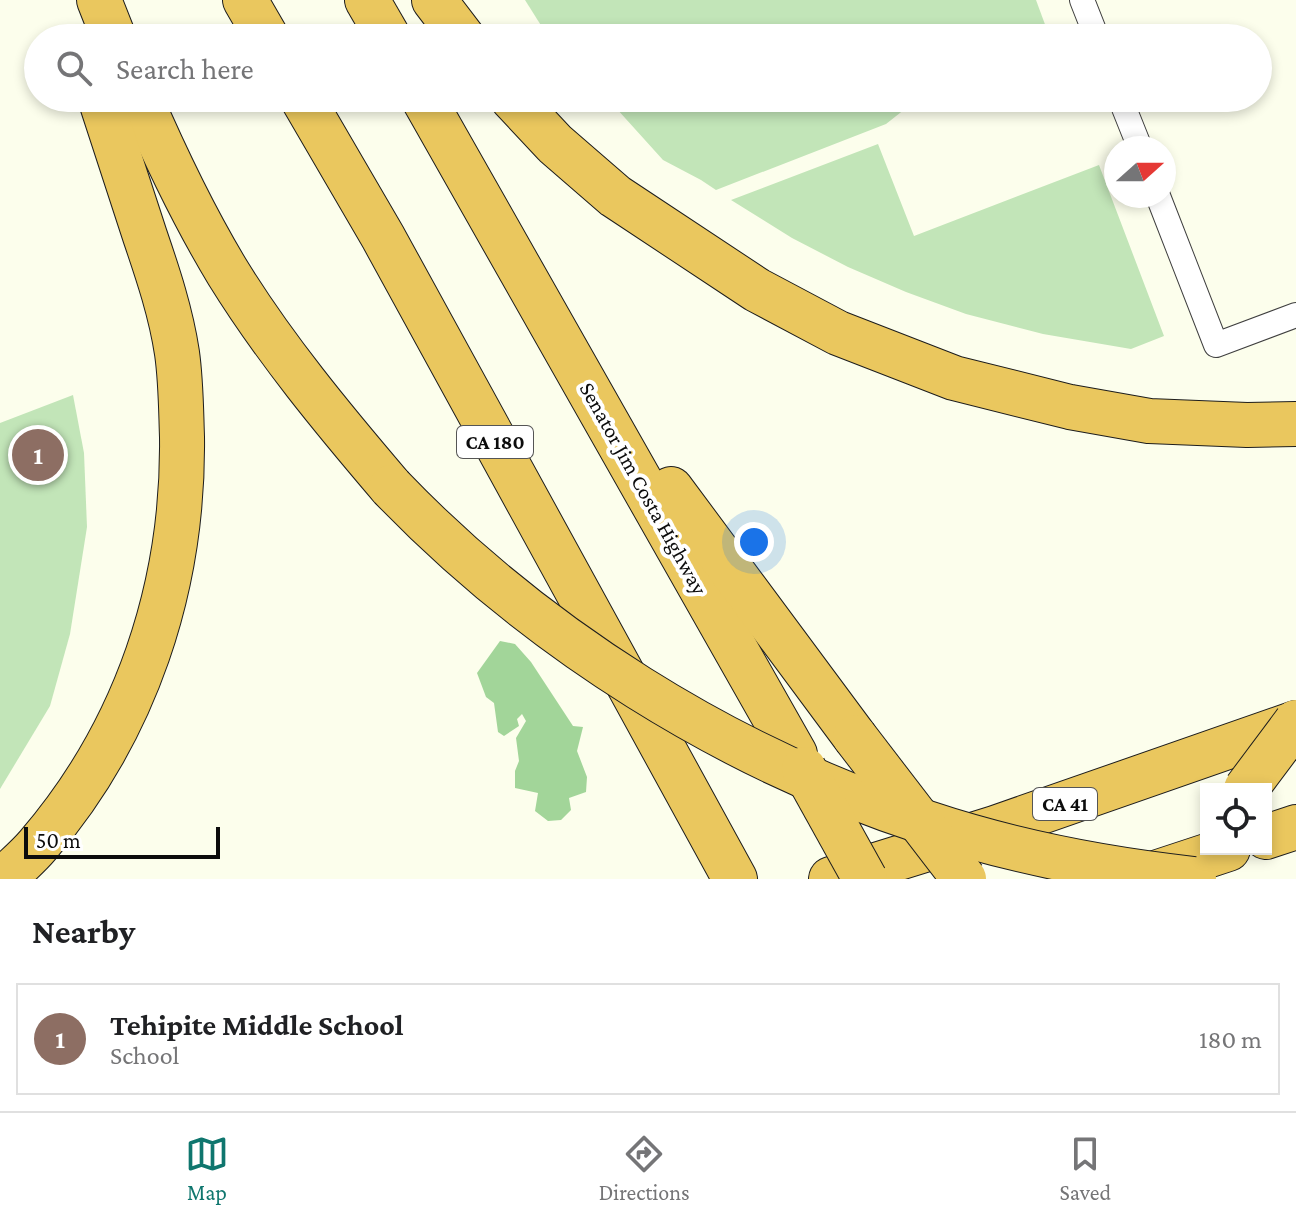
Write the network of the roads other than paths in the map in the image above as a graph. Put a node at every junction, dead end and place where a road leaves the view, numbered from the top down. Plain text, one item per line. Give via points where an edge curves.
1 (69, 0) edge
2 (99, 0) edge
3 (245, 0) edge
4 (367, 0) edge
5 (434, 0) edge
6 (1082, 0) edge
7 (77, 24) edge
8 (108, 24) edge
9 (259, 24) edge
10 (381, 24) edge
11 (452, 24) edge
12 (1091, 24) edge
13 (105, 112) edge
14 (146, 112) edge
15 (310, 112) edge
16 (431, 112) edge
17 (525, 112) edge
18 (1126, 112) edge
19 (1135, 136) edge
20 (1163, 208) edge
21 (1296, 315) edge
22 (560, 340) junction
23 (1296, 424) edge
24 (1296, 723) edge
25 (1251, 783) edge
26 (1296, 827) edge
27 (1272, 835) edge
28 (1200, 854) edge
29 (1210, 855) edge
30 (3, 879) edge
31 (735, 879) edge
32 (831, 879) edge
33 (865, 879) edge
34 (964, 879) edge
35 (1137, 879) edge
36 (1184, 879) edge
37 (1194, 879) edge

1 - 7 highway
2 - 8 highway
3 - 9 highway
4 - 10 highway
5 - 11 highway
6 - 12 street
13 - 30 highway via 177,352 182,447 178,524 153,642 104,750 37,846
14 - 37 highway, bridge via 202,228 293,368 391,487 484,575 577,645 682,713 769,759 872,803 980,839 1092,865
15 - 31 highway, CA 180
16 - 22 highway, Senator Jim Costa Highway
17 - 23 highway via 615,196 757,290 838,333 954,378 1070,407 1149,421
18 - 19 street
20 - 21 street via 1216,345
22 - 33 highway, Senator Jim Costa Highway, bridge
22 - 34 highway, bridge
24 - 25 highway, bridge
24 - 32 highway, CA 41
26 - 27 highway
28 - 36 highway
29 - 35 highway

